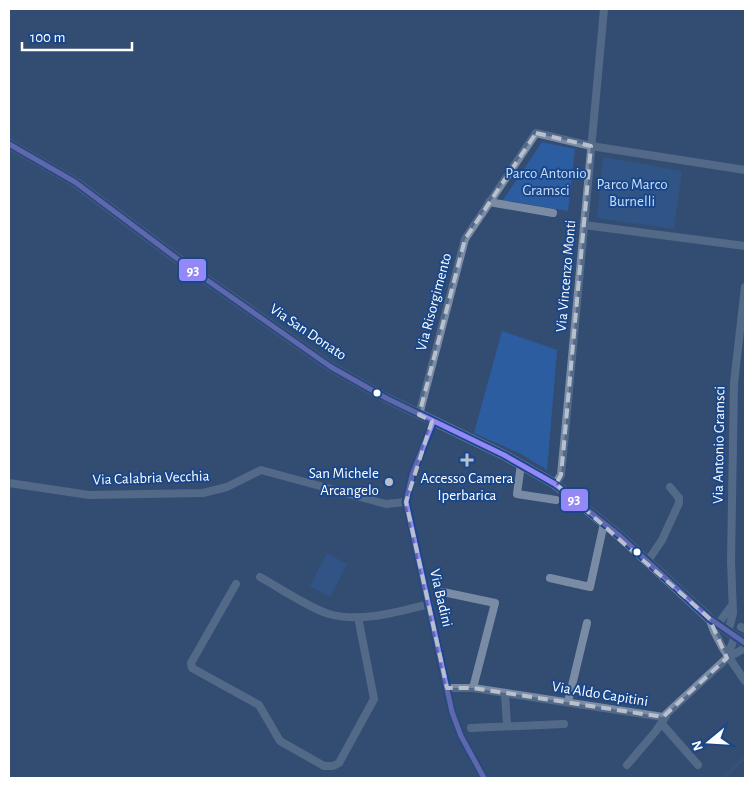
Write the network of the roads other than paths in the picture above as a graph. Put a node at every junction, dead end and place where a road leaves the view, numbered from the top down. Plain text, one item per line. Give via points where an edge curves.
1 (604, 9) edge
2 (9, 144) edge
3 (591, 146) junction
4 (745, 170) edge
5 (489, 202) junction
6 (554, 213) dead end
7 (584, 225) junction
8 (745, 246) edge
9 (745, 287) edge
10 (419, 415) junction
11 (433, 422) junction
12 (521, 464) junction
13 (9, 482) edge
14 (556, 484) junction
15 (670, 487) dead end
16 (556, 500) dead end
17 (406, 502) junction
18 (604, 523) junction
19 (647, 562) junction
20 (260, 577) dead end
21 (550, 578) dead end
22 (236, 584) dead end
23 (443, 592) dead end
24 (428, 604) junction
25 (732, 604) junction
26 (358, 617) junction
27 (587, 623) dead end
28 (718, 624) junction
29 (735, 636) junction
30 (745, 643) edge
31 (745, 648) edge
32 (727, 658) junction
33 (745, 681) edge
34 (446, 688) junction
35 (473, 688) junction
36 (505, 693) junction
37 (568, 702) junction
38 (666, 716) junction
39 (564, 724) dead end
40 (662, 724) junction
41 (507, 726) junction
42 (471, 728) dead end
43 (698, 765) dead end
44 (627, 766) dead end
45 (484, 778) edge

1 - 3 street, Via Vincenzo Monti
2 - 10 main road, Via San Donato via 75,182 331,367
3 - 4 street
3 - 5 street, Via Risorgimento via 536,133
3 - 7 street, Via Vincenzo Monti
5 - 6 street
5 - 10 street, Via Risorgimento via 465,239
7 - 8 street
7 - 14 street, Via Vincenzo Monti via 563,459
9 - 25 street, Via Antonio Gramsci via 734,383
10 - 11 main road, Via San Donato
11 - 12 main road, Via San Donato
11 - 17 street, Via Badini via 412,475
12 - 14 main road, Via San Donato
12 - 16 street via 517,494
13 - 17 street, Via Calabria Vecchia via 89,495 194,493 227,488 261,470 386,504
14 - 18 main road, Via San Donato
15 - 19 street via 679,498 679,504 662,540
17 - 24 street, Via Badini
18 - 19 main road, Via San Donato
18 - 21 street via 590,587
19 - 28 main road, Via San Donato
20 - 26 street via 327,613
22 - 26 street via 191,664 192,668 259,705 280,742 324,766 339,763 374,698
23 - 35 street via 496,603
24 - 26 street
24 - 34 street, Via Badini
25 - 28 street
25 - 28 street, Via Antonio Gramsci via 730,625
27 - 37 street
28 - 29 main road, Via San Donato
28 - 32 street, Via San Donato via 714,635
29 - 30 main road, Via San Donato
29 - 32 street
31 - 32 street
32 - 33 street, Via San Donato
32 - 38 street, Via Aldo Capitini
34 - 35 street, Via Aldo Capitini
34 - 45 street, Via Badini via 461,736
35 - 36 street, Via Aldo Capitini
36 - 37 street, Via Aldo Capitini
36 - 41 street
37 - 38 street, Via Aldo Capitini
38 - 40 street
39 - 41 street
40 - 43 street
40 - 44 street
41 - 42 street

